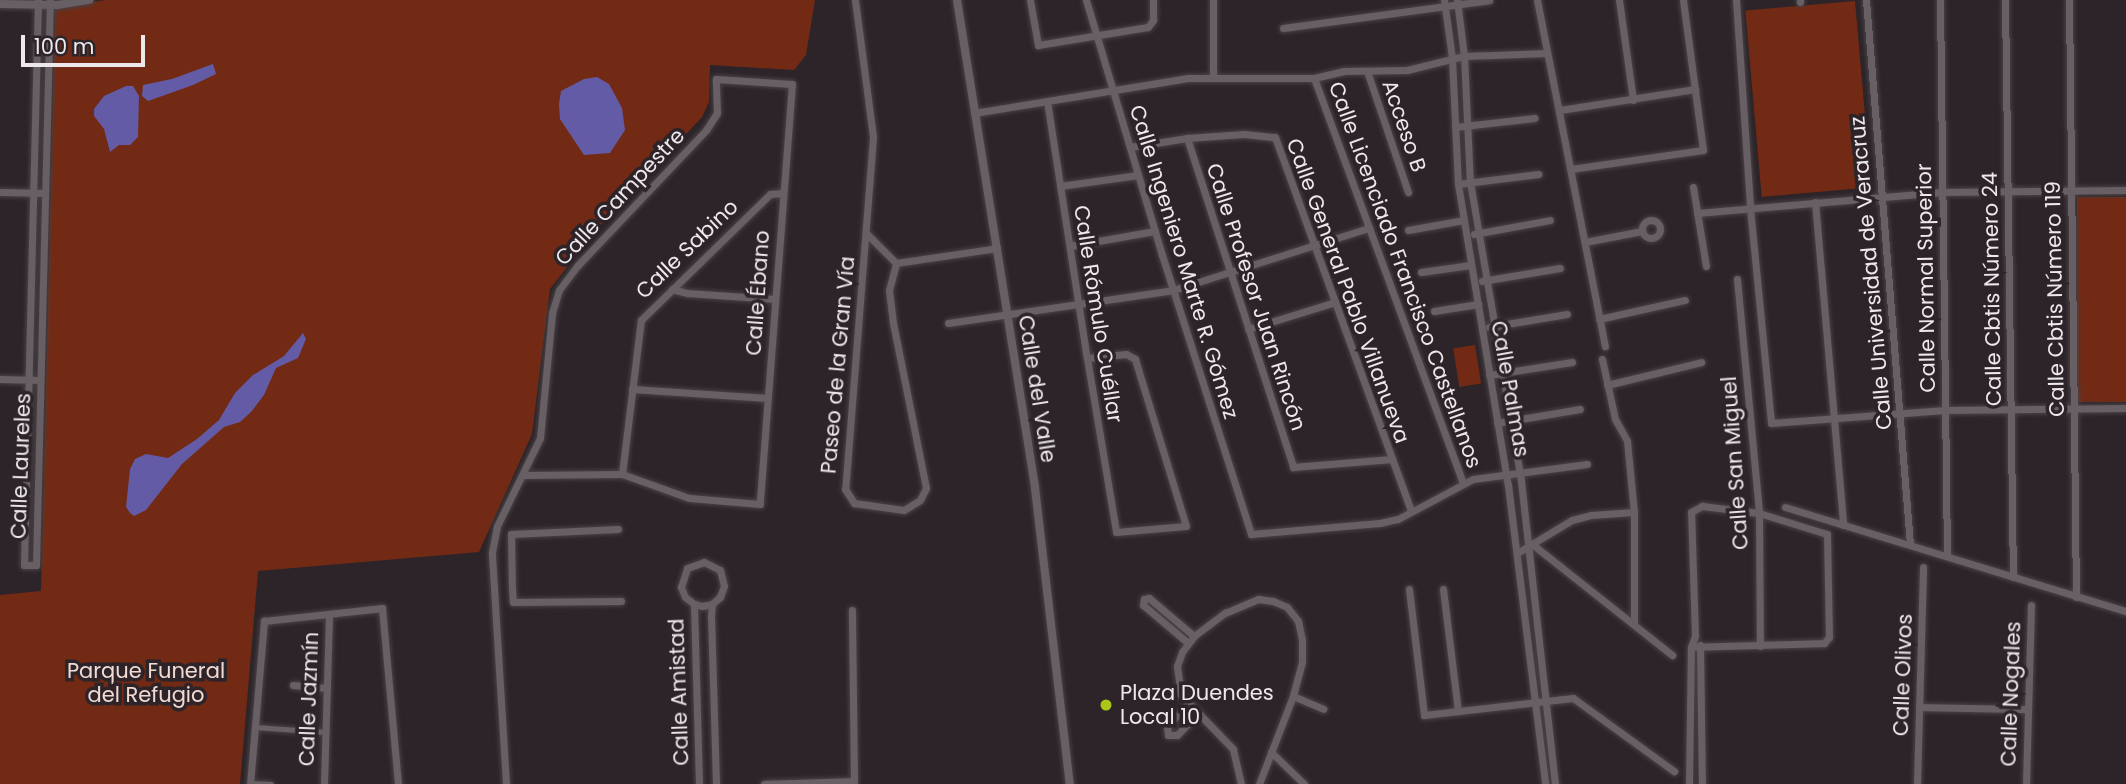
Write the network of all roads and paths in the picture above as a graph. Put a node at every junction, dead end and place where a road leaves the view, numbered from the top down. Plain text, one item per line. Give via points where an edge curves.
1 (90, 0) edge
2 (855, 0) edge
3 (957, 0) edge
4 (1031, 0) edge
5 (1086, 0) edge
6 (1153, 0) edge
7 (1213, 0) edge
8 (1489, 0) edge
9 (1538, 0) edge
10 (1619, 0) edge
11 (1683, 0) edge
12 (1736, 0) edge
13 (1866, 0) edge
14 (1940, 0) edge
15 (2005, 0) edge
16 (2069, 0) edge
17 (38, 2) edge
18 (1458, 2) edge
19 (50, 3) edge
20 (1445, 3) edge
21 (0, 4) edge
22 (1283, 27) dead end
23 (1096, 36) junction
24 (1547, 53) junction
25 (1465, 56) junction
26 (1452, 58) junction
27 (1367, 71) junction
28 (1213, 76) junction
29 (1314, 78) junction
30 (792, 85) joint
31 (1695, 89) junction
32 (1113, 90) junction
33 (1633, 100) junction
34 (1046, 101) junction
35 (1560, 110) junction
36 (974, 113) junction
37 (1534, 118) dead end
38 (1467, 125) junction
39 (1455, 127) junction
40 (1187, 138) junction
41 (1130, 147) junction
42 (1571, 169) junction
43 (1538, 174) dead end
44 (1138, 175) junction
45 (1470, 183) junction
46 (1458, 184) junction
47 (1060, 186) junction
48 (1693, 187) dead end
49 (2008, 190) junction
50 (2071, 190) junction
51 (2126, 190) edge
52 (0, 192) edge
53 (1408, 192) dead end
54 (1942, 192) junction
55 (33, 193) junction
56 (45, 193) junction
57 (783, 193) junction
58 (1882, 196) junction
59 (1815, 202) junction
60 (1750, 208) junction
61 (1697, 213) junction
62 (1464, 220) junction
63 (1550, 220) dead end
64 (1369, 228) junction
65 (1408, 230) dead end
66 (1642, 231) dead end
67 (1155, 232) junction
68 (867, 234) junction
69 (1477, 234) junction
70 (1466, 236) junction
71 (1585, 242) junction
72 (1314, 245) junction
73 (1070, 246) junction
74 (997, 248) junction
75 (896, 263) junction
76 (1471, 265) junction
77 (1706, 266) dead end
78 (1560, 268) dead end
79 (1230, 271) junction
80 (1421, 272) dead end
81 (1737, 279) dead end
82 (1485, 280) junction
83 (1474, 282) junction
84 (672, 289) junction
85 (1172, 290) junction
86 (775, 299) junction
87 (1685, 300) dead end
88 (1335, 302) junction
89 (1079, 303) junction
90 (1478, 304) junction
91 (1434, 311) dead end
92 (1008, 314) junction
93 (1567, 314) dead end
94 (1599, 318) junction
95 (948, 323) dead end
96 (1493, 326) junction
97 (1248, 328) junction
98 (1481, 328) junction
99 (1605, 346) dead end
100 (1087, 358) junction
101 (1602, 359) dead end
102 (1572, 362) dead end
103 (1702, 362) dead end
104 (1501, 374) junction
105 (1489, 375) junction
106 (0, 379) edge
107 (28, 380) junction
108 (40, 380) junction
109 (1607, 385) junction
110 (632, 389) junction
111 (768, 398) junction
112 (2126, 408) edge
113 (1580, 409) dead end
114 (2011, 409) junction
115 (2074, 409) junction
116 (1945, 410) junction
117 (1900, 413) junction
118 (1834, 418) junction
119 (1509, 421) junction
120 (1497, 423) junction
121 (1392, 459) junction
122 (1587, 464) dead end
123 (1519, 472) junction
124 (1506, 473) junction
125 (622, 474) junction
126 (523, 475) junction
127 (1463, 484) junction
128 (1785, 507) dead end
129 (1411, 511) junction
130 (1633, 512) junction
131 (1759, 513) junction
132 (1843, 525) junction
133 (618, 529) dead end
134 (1910, 544) junction
135 (1530, 545) junction
136 (1517, 553) junction
137 (1947, 556) junction
138 (1923, 567) dead end
139 (2013, 577) junction
140 (512, 589) junction
141 (1409, 589) dead end
142 (1443, 589) dead end
143 (495, 591) junction
144 (2076, 597) junction
145 (621, 601) dead end
146 (694, 604) junction
147 (712, 604) junction
148 (2031, 605) dead end
149 (852, 610) dead end
150 (2126, 611) edge
151 (329, 614) junction
152 (1172, 617) junction
153 (1634, 624) junction
154 (1167, 625) junction
155 (1194, 636) junction
156 (1695, 636) junction
157 (1188, 643) junction
158 (1760, 646) junction
159 (1692, 647) junction
160 (1701, 647) junction
161 (1672, 655) dead end
162 (293, 685) dead end
163 (327, 688) junction
164 (1293, 695) junction
165 (1546, 701) junction
166 (1534, 702) junction
167 (1187, 705) junction
168 (1919, 707) junction
169 (1323, 709) dead end
170 (2028, 709) junction
171 (1458, 711) junction
172 (1197, 714) junction
173 (255, 727) junction
174 (714, 730) junction
175 (697, 731) junction
176 (326, 732) junction
177 (1271, 752) junction
178 (1674, 771) dead end
179 (1689, 782) edge
180 (1702, 783) edge
181 (250, 784) edge
182 (271, 784) edge
183 (324, 784) edge
184 (398, 784) edge
185 (506, 784) edge
186 (699, 784) edge
187 (716, 784) edge
188 (764, 784) edge
189 (1070, 784) edge
190 (1241, 784) edge
191 (1259, 784) edge
192 (1304, 784) edge
193 (1545, 784) edge
194 (1555, 784) edge
195 (1917, 784) edge
196 (2026, 784) edge

1 - 19 street
2 - 68 street, Paseo de la Gran Vía via 873,137
3 - 36 street, Calle del Valle
4 - 23 street via 1038,45
5 - 23 street, Calle Ingeniero Marte R. Gómez
6 - 23 street via 1152,24
7 - 28 street
8 - 18 street
9 - 24 street
10 - 33 street
11 - 31 street
12 - 60 street
13 - 58 street, Calle Universidad de Veracruz
14 - 54 street, Calle Normal Superior
15 - 49 street, Calle Cbtis Número 24
16 - 50 street, Calle Cbtis Número 119
17 - 19 street
17 - 21 street
17 - 55 street, Calle Laureles
18 - 20 street
18 - 25 street, Calle Palmas
19 - 56 street, Calle Laureles
20 - 22 street
20 - 26 street, Calle Palmas
23 - 32 street, Calle Ingeniero Marte R. Gómez
24 - 25 street
24 - 35 street
25 - 26 street
25 - 38 street, Calle Palmas
26 - 27 street via 1407,69
26 - 39 street, Calle Palmas
27 - 29 street
27 - 53 street, Acceso B
28 - 29 street
28 - 32 street
29 - 64 street, Calle Licenciado Francisco Castellanos
30 - 57 street, Calle Ébano
30 - 126 street, Calle Campestre via 716,79 717,113 706,130 559,290 552,313 540,438
31 - 33 street
31 - 42 street via 1703,150
32 - 34 street
32 - 41 street, Calle Ingeniero Marte R. Gómez
33 - 35 street
34 - 36 street
34 - 47 street, Calle Rómulo Cuéllar
35 - 42 street
36 - 74 street, Calle del Valle
37 - 38 street
38 - 39 street
38 - 45 street, Calle Palmas
39 - 46 street, Calle Palmas
40 - 41 street, Calle General Pablo Villanueva
40 - 72 street, Calle General Pablo Villanueva via 1275,137
40 - 79 street, Calle Profesor Juan Rincón
41 - 44 street, Calle Ingeniero Marte R. Gómez
42 - 71 street
43 - 45 street
44 - 47 street
44 - 67 street, Calle Ingeniero Marte R. Gómez
45 - 46 street
45 - 69 street, Calle Palmas
46 - 62 street, Calle Palmas
47 - 73 street, Calle Rómulo Cuéllar
48 - 61 street
49 - 50 street
49 - 54 street
49 - 114 street, Calle Cbtis Número 24
50 - 51 street
50 - 115 street, Calle Cbtis Número 119
52 - 55 street
54 - 58 street
54 - 116 street, Calle Normal Superior
55 - 56 street
55 - 107 street, Calle Laureles
56 - 108 street, Calle Laureles
57 - 84 street, Calle Sabino via 770,194
57 - 86 street, Calle Ébano
58 - 59 street
58 - 117 street, Calle Universidad de Veracruz
59 - 60 street
59 - 118 street
60 - 61 street
60 - 118 street via 1772,423
61 - 77 street
62 - 65 street
62 - 70 street, Calle Palmas
63 - 69 street
64 - 72 street
64 - 127 street, Calle Licenciado Francisco Castellanos
66 - 71 street
67 - 73 street
67 - 85 street, Calle Ingeniero Marte R. Gómez
68 - 75 street
68 - 75 street, Paseo de la Gran Vía via 845,489 854,503 904,510 915,505 926,488 893,323 889,290
69 - 70 street
69 - 82 street, Calle Palmas
70 - 76 street, Calle Palmas
71 - 94 street
72 - 79 street
72 - 88 street, Calle General Pablo Villanueva
73 - 89 street, Calle Rómulo Cuéllar
74 - 75 street
74 - 92 street, Calle del Valle
76 - 80 street
76 - 83 street, Calle Palmas
78 - 82 street
79 - 85 street
79 - 97 street, Calle Profesor Juan Rincón
81 - 131 street, Calle San Miguel
82 - 83 street
82 - 96 street, Calle Palmas
83 - 90 street, Calle Palmas
84 - 86 street
84 - 110 street, Calle Sabino via 641,320
85 - 89 street
85 - 129 street, Calle Ingeniero Marte R. Gómez via 1251,534 1380,523
86 - 111 street, Calle Ébano
87 - 94 street
88 - 97 street
88 - 121 street, Calle General Pablo Villanueva
89 - 92 street
89 - 100 street, Calle Rómulo Cuéllar
90 - 91 street
90 - 98 street, Calle Palmas
92 - 95 street
92 - 189 street, Calle del Valle
93 - 96 street
94 - 99 street
96 - 98 street
96 - 104 street, Calle Palmas
97 - 121 street, Calle Profesor Juan Rincón via 1293,467
98 - 105 street, Calle Palmas
100 - 100 street, Calle Rómulo Cuéllar via 1116,532 1186,526 1132,356
101 - 109 street
102 - 104 street
103 - 109 street
104 - 105 street
104 - 119 street, Calle Palmas
105 - 120 street, Calle Palmas
106 - 107 street
107 - 108 street
107 - 108 street, Calle Laureles via 24,565 36,565
109 - 130 street via 1615,419 1627,442
110 - 111 street
110 - 125 street, Calle Sabino
111 - 125 street, Calle Ébano via 760,504 689,498
112 - 115 street
113 - 119 street
114 - 115 street
114 - 116 street
114 - 139 street, Calle Cbtis Número 24
115 - 144 street, Calle Cbtis Número 119
116 - 117 street
116 - 137 street, Calle Normal Superior
117 - 118 street
117 - 134 street, Calle Universidad de Veracruz
118 - 132 street
119 - 120 street
119 - 123 street, Calle Palmas
120 - 124 street, Calle Palmas
121 - 129 street, Calle General Pablo Villanueva
122 - 123 street
123 - 124 street
123 - 135 street, Calle Palmas
124 - 127 street
124 - 136 street, Calle Palmas
125 - 126 street
126 - 143 street, Calle Campestre via 494,539
127 - 129 street
128 - 132 street
130 - 135 street via 1572,520
130 - 153 street
131 - 156 street via 1702,506 1691,513
131 - 158 street, Calle San Miguel
131 - 158 street via 1827,534 1829,637 1820,645
132 - 134 street
133 - 140 street via 511,534
134 - 137 street
135 - 136 street
135 - 153 street
135 - 165 street, Calle Palmas
136 - 166 street, Calle Palmas
137 - 139 street
138 - 168 street, Calle Olivos
139 - 144 street
140 - 143 street
140 - 145 street via 513,602
141 - 171 street via 1424,715
142 - 171 street
143 - 185 street, Calle Campestre
144 - 150 street
146 - 147 street
146 - 147 street, Calle Amistad via 685,597 682,575 704,562 723,577 720,597
146 - 175 street, Calle Amistad
147 - 174 street, Calle Amistad
148 - 170 street, Calle Nogales
149 - 188 street via 854,781
151 - 163 street, Calle Jazmín
151 - 173 street via 264,621
151 - 184 street via 382,608
152 - 154 street
152 - 154 street via 1149,597 1144,599 1143,605
152 - 155 street
153 - 161 street
154 - 157 street
155 - 157 street
155 - 164 street via 1240,605 1258,599 1287,607 1298,621 1302,640 1302,662
156 - 159 street
156 - 160 street
157 - 167 street via 1177,666
158 - 160 street
159 - 160 street
159 - 179 street
160 - 180 street
162 - 163 street
163 - 176 street, Calle Jazmín
164 - 169 street
164 - 177 street
165 - 166 street
165 - 178 street via 1573,698
165 - 194 street, Calle Palmas
166 - 171 street
166 - 193 street, Calle Palmas
167 - 172 street
167 - 172 street via 1167,726 1168,735 1177,735
168 - 170 street
168 - 195 street, Calle Olivos
170 - 196 street, Calle Nogales
172 - 190 street via 1233,750
173 - 176 street
173 - 181 street
174 - 175 street
174 - 187 street, Calle Amistad
175 - 186 street, Calle Amistad
176 - 183 street, Calle Jazmín
177 - 191 street
177 - 192 street
179 - 180 street
181 - 182 street

